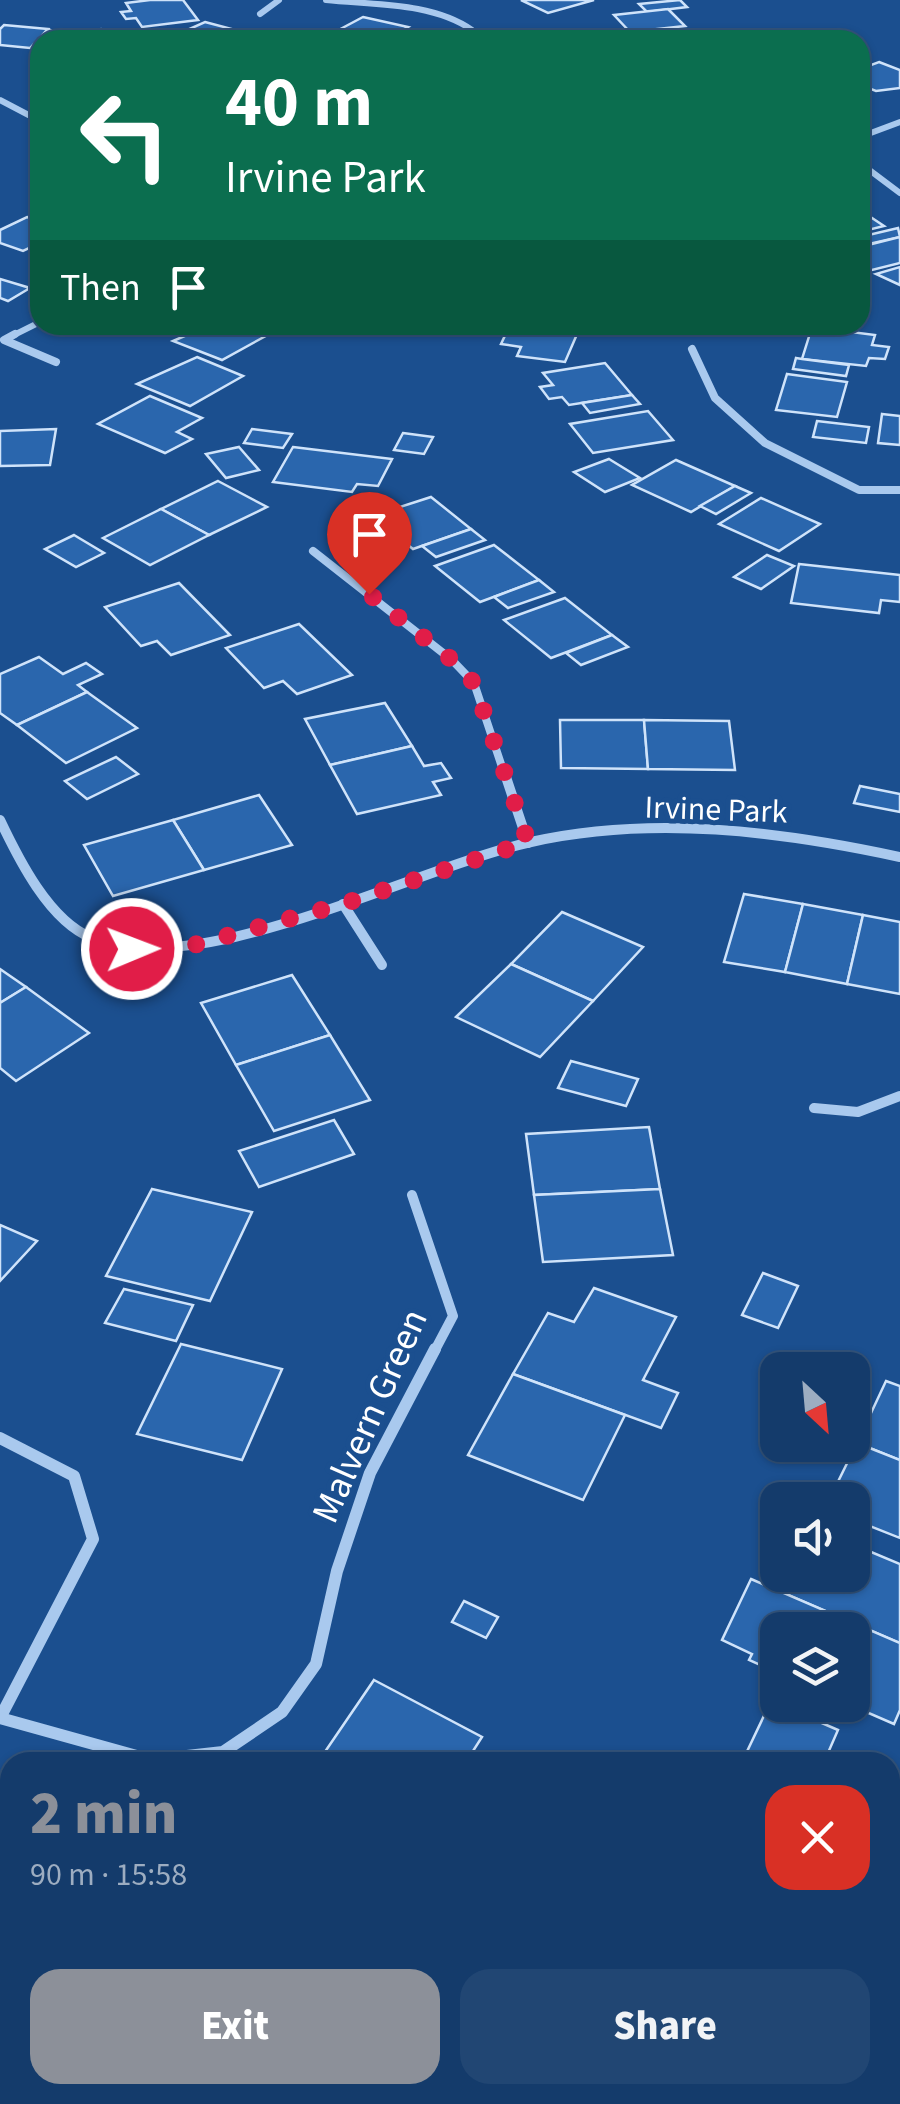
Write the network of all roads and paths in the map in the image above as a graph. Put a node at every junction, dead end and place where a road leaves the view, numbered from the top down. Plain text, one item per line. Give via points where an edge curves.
1 (279, 0) edge
2 (326, 0) edge
3 (260, 14) dead end
4 (470, 30) edge
5 (0, 100) edge
6 (30, 116) edge
7 (900, 122) edge
8 (870, 132) edge
9 (870, 171) edge
10 (900, 193) edge
11 (30, 327) edge
12 (692, 348) dead end
13 (56, 362) dead end
14 (900, 490) edge
15 (314, 551) dead end
16 (0, 820) edge
17 (528, 842) junction
18 (900, 857) edge
19 (343, 904) junction
20 (382, 964) dead end
21 (900, 1096) edge
22 (814, 1108) dead end
23 (412, 1195) dead end
24 (0, 1438) edge
25 (0, 1718) edge
26 (123, 1752) edge
27 (223, 1752) edge

1 - 3 street
2 - 4 street via 444,15
5 - 6 street
7 - 8 street
9 - 10 street
11 - 13 street via 4,340
12 - 14 street via 715,398 764,443 859,490
15 - 17 street via 474,683
16 - 19 street, Irvine Park via 28,877 89,936 132,949 179,949
17 - 18 street, Irvine Park via 602,831 716,831
17 - 19 street, Irvine Park
19 - 20 street
21 - 22 street via 848,1116
23 - 27 street, Malvern Green via 453,1316 370,1473 337,1571 316,1664 282,1712
24 - 25 street via 74,1476 94,1539
25 - 26 street, Malvern Green

